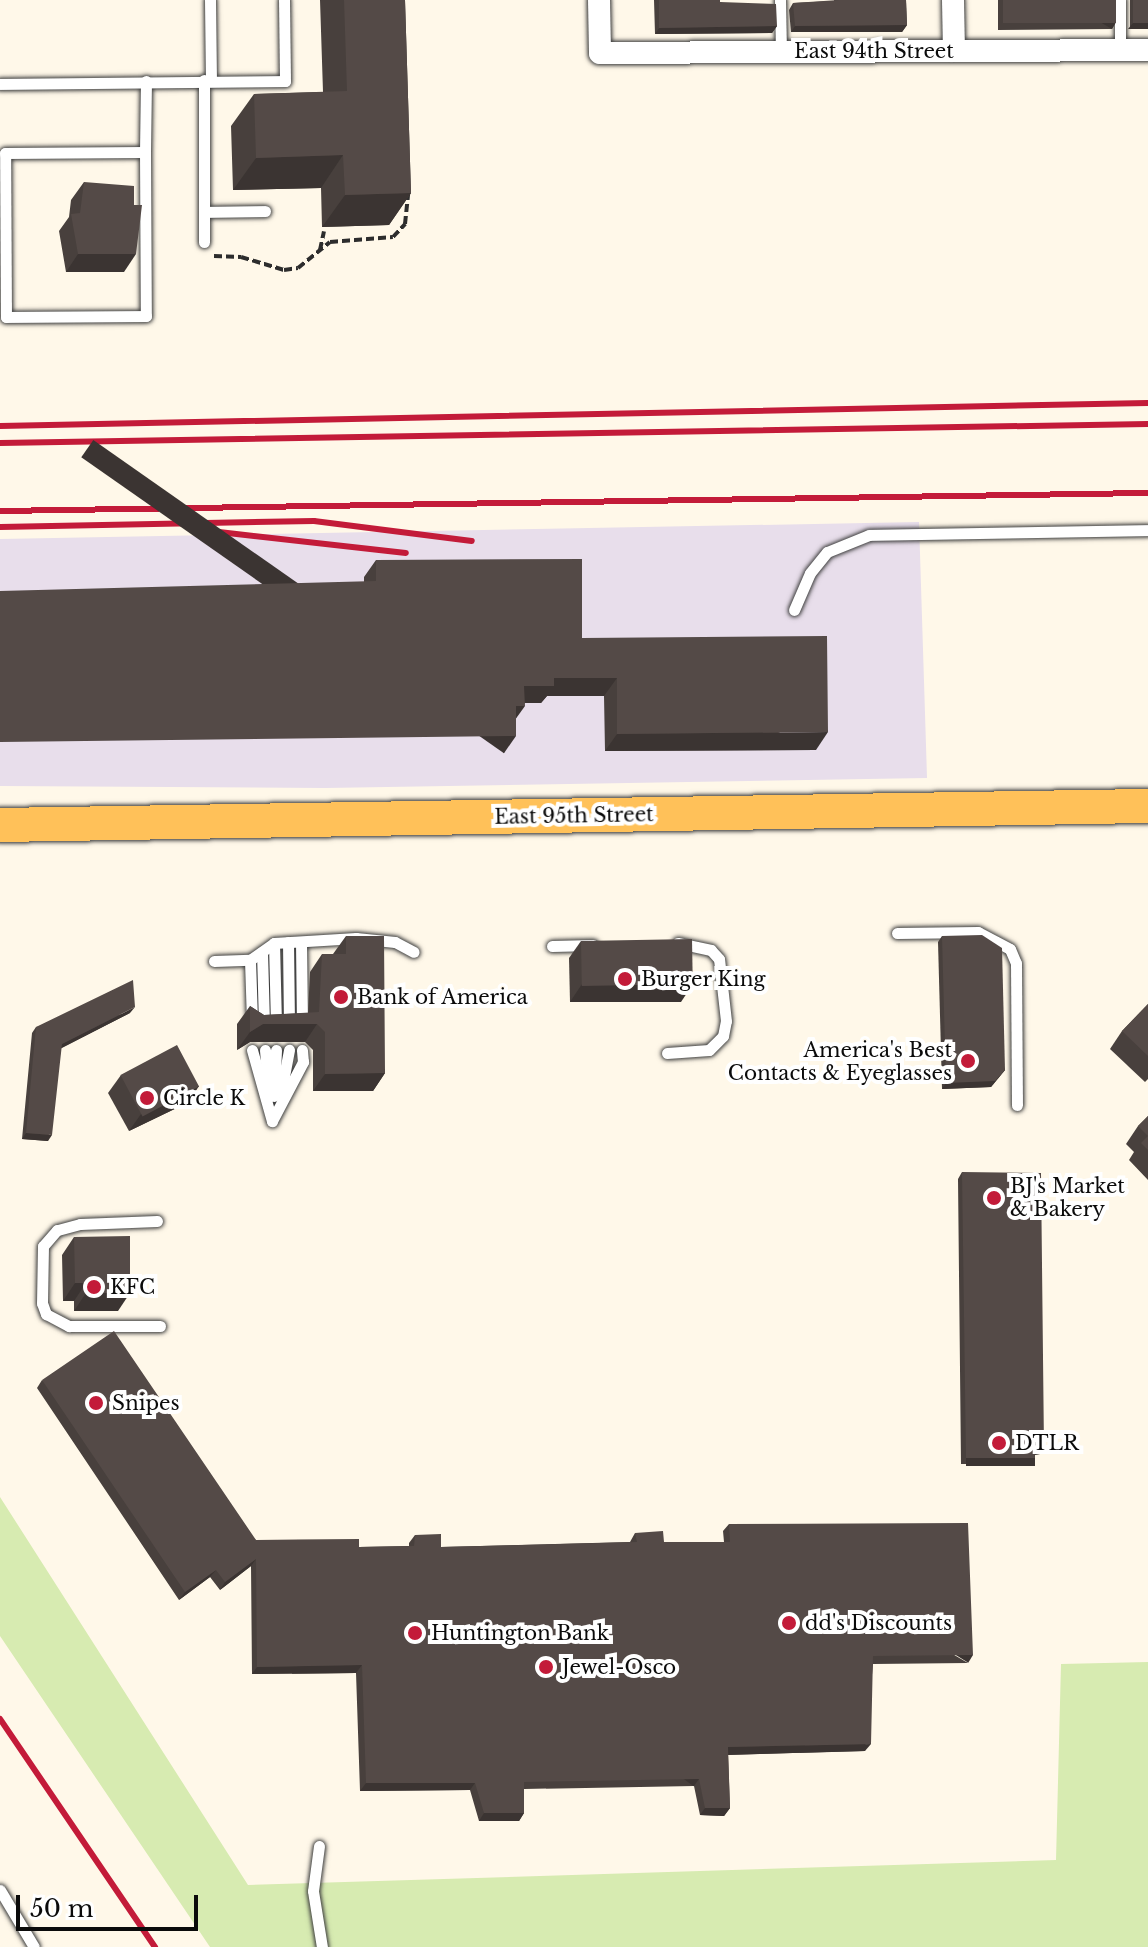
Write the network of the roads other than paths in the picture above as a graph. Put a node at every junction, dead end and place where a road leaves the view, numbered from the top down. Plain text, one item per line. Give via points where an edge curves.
1 (210, 0) edge
2 (284, 0) edge
3 (599, 0) edge
4 (780, 0) edge
5 (953, 0) edge
6 (1120, 0) edge
7 (1120, 50) junction
8 (1148, 50) edge
9 (954, 51) junction
10 (781, 52) junction
11 (207, 80) junction
12 (146, 81) junction
13 (0, 84) edge
14 (145, 152) junction
15 (265, 211) dead end
16 (204, 212) junction
17 (204, 242) dead end
18 (1148, 530) edge
19 (794, 610) dead end
20 (1148, 806) edge
21 (0, 825) edge
22 (897, 933) dead end
23 (288, 942) junction
24 (301, 942) junction
25 (274, 943) junction
26 (666, 944) edge
27 (609, 945) edge
28 (552, 946) dead end
29 (262, 952) junction
30 (414, 952) dead end
31 (250, 960) junction
32 (214, 961) dead end
33 (289, 1023) edge
34 (302, 1023) edge
35 (264, 1024) junction
36 (296, 1050) dead end
37 (667, 1053) dead end
38 (1017, 1105) dead end
39 (272, 1121) junction
40 (157, 1221) dead end
41 (160, 1326) dead end
42 (319, 1846) dead end
43 (0, 1890) edge
44 (34, 1947) edge
45 (322, 1947) edge

1 - 11 lane
2 - 11 lane via 285,81
3 - 10 street, East 94th Street via 600,53
4 - 10 lane
5 - 9 street
6 - 7 lane
7 - 8 street, East 94th Street
7 - 9 street, East 94th Street
9 - 10 street, East 94th Street
11 - 12 lane
11 - 16 lane
12 - 13 lane
12 - 14 lane
14 - 14 lane via 5,153 6,317 146,316
15 - 16 lane
16 - 17 lane
18 - 19 lane via 869,535 827,552 810,573
20 - 21 main road, East 95th Street
22 - 38 lane via 978,932 1010,949 1016,963
23 - 24 lane
23 - 25 lane
23 - 33 lane
24 - 30 lane via 379,938
24 - 34 lane
25 - 29 lane
25 - 35 lane
26 - 37 lane via 697,946 719,959 726,1021 723,1036 709,1050
27 - 28 lane
29 - 31 lane
29 - 35 lane
31 - 32 lane
31 - 35 lane
36 - 39 lane
39 - 39 lane via 264,1050
40 - 41 lane via 57,1230 43,1246 42,1303 46,1314 69,1326
42 - 45 lane via 313,1891
43 - 44 lane

